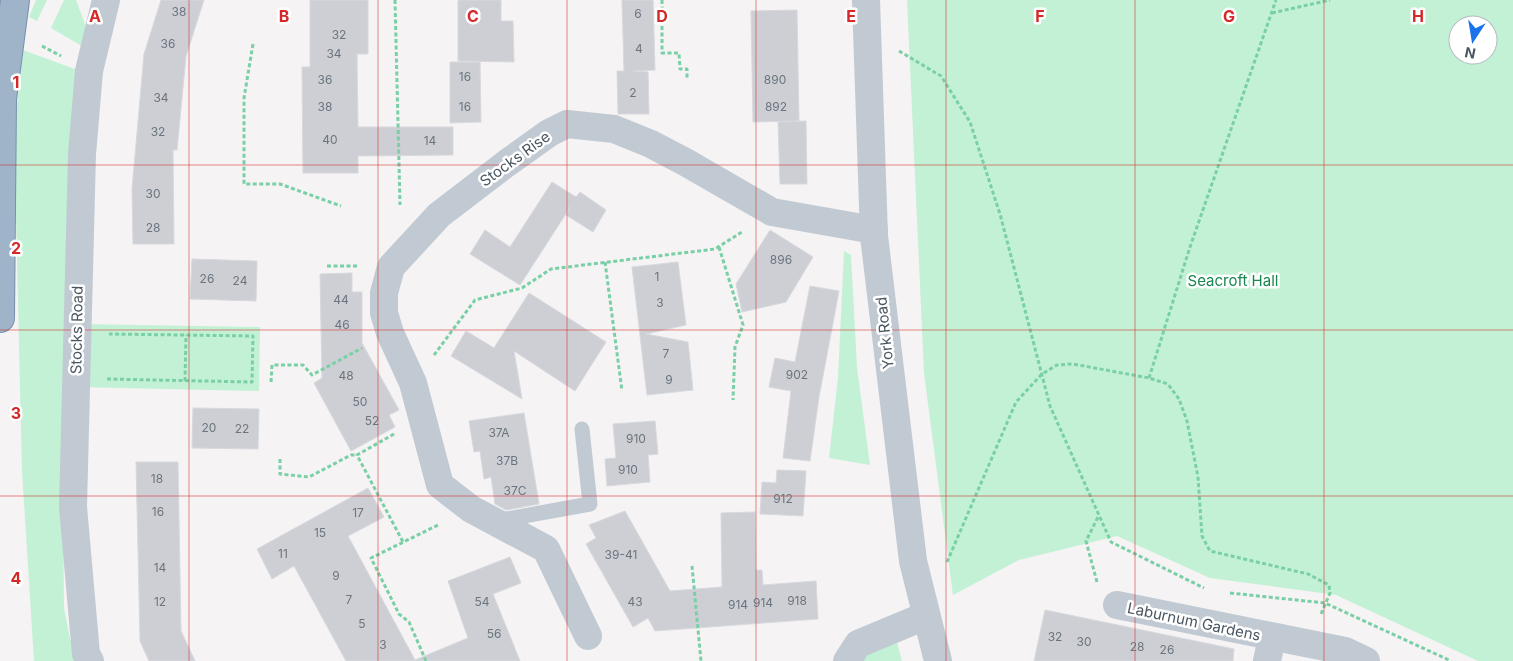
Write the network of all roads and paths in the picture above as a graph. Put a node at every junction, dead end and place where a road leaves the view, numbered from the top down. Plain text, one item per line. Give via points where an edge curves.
1 (15, 0) edge
2 (106, 0) edge
3 (395, 0) edge
4 (662, 0) edge
5 (866, 0) edge
6 (1276, 0) edge
7 (1330, 0) edge
8 (1272, 13) junction
9 (10, 30) junction
10 (867, 32) junction
11 (253, 44) dead end
12 (89, 70) junction
13 (687, 80) dead end
14 (400, 205) dead end
15 (341, 206) dead end
16 (772, 212) junction
17 (874, 230) junction
18 (719, 247) junction
19 (605, 262) junction
20 (0, 318) edge
21 (390, 333) junction
22 (77, 334) junction
23 (186, 335) junction
24 (1042, 374) junction
25 (1149, 378) junction
26 (76, 379) junction
27 (185, 381) junction
28 (271, 382) dead end
29 (413, 383) junction
30 (622, 391) dead end
31 (733, 400) dead end
32 (423, 418) junction
33 (582, 429) dead end
34 (357, 455) junction
35 (280, 459) dead end
36 (482, 515) junction
37 (1099, 515) junction
38 (403, 542) junction
39 (946, 564) dead end
40 (692, 566) dead end
41 (1210, 591) dead end
42 (1229, 593) dead end
43 (1108, 596) joint
44 (1325, 603) junction
45 (925, 616) junction
46 (588, 636) dead end
47 (1269, 650) edge
48 (90, 661) edge
49 (426, 661) edge
50 (701, 661) edge
51 (847, 661) edge
52 (938, 661) edge
53 (1366, 661) edge
54 (1450, 661) edge

1 - 9 highway
2 - 12 street, Stocks Road
3 - 14 path
4 - 13 path via 662,53 679,52 680,69 687,69
5 - 10 street, York Road
6 - 8 path
7 - 8 path
8 - 25 path via 1190,247
9 - 12 path
9 - 20 highway via 2,99
10 - 17 street, York Road
10 - 24 path via 941,76 970,122 1000,214
11 - 15 path via 244,98 244,184 280,184
12 - 22 street, Stocks Road via 82,154
16 - 17 street, Stocks Rise
16 - 18 path
16 - 21 street, Stocks Rise via 651,144 614,129 567,124 549,133 440,215 391,266 384,293 384,313
17 - 45 street, York Road via 912,561
18 - 19 path
18 - 31 path via 743,325 735,347
19 - 29 path via 551,269 522,288 475,300
19 - 30 path
21 - 28 path via 312,375 303,365 272,365
21 - 29 street, Stocks Rise
22 - 23 path
22 - 26 street, Stocks Road
23 - 27 path
23 - 27 path via 253,336 252,382
24 - 25 path via 1057,365 1073,364
24 - 37 path via 1050,406
24 - 39 path via 1016,402
25 - 44 path via 1168,384 1179,399 1187,421 1198,477 1202,536 1210,551 1308,574 1329,585 1330,593
26 - 27 path
26 - 48 street, Stocks Road via 73,507 86,654
29 - 32 street, Stocks Rise
32 - 34 path
32 - 36 street, Stocks Rise via 440,485
33 - 36 lane via 590,504
34 - 35 path via 308,477 280,474
34 - 38 path
36 - 38 path
36 - 46 street, Stocks Rise via 546,548
37 - 41 path via 1111,542
37 - 43 path via 1086,541
38 - 49 path via 371,558
40 - 50 path
42 - 44 path
43 - 47 street, Laburnum Gardens
44 - 54 path
45 - 51 street via 858,644
45 - 52 street, York Road
47 - 53 street, Laburnum Gardens via 1345,651

